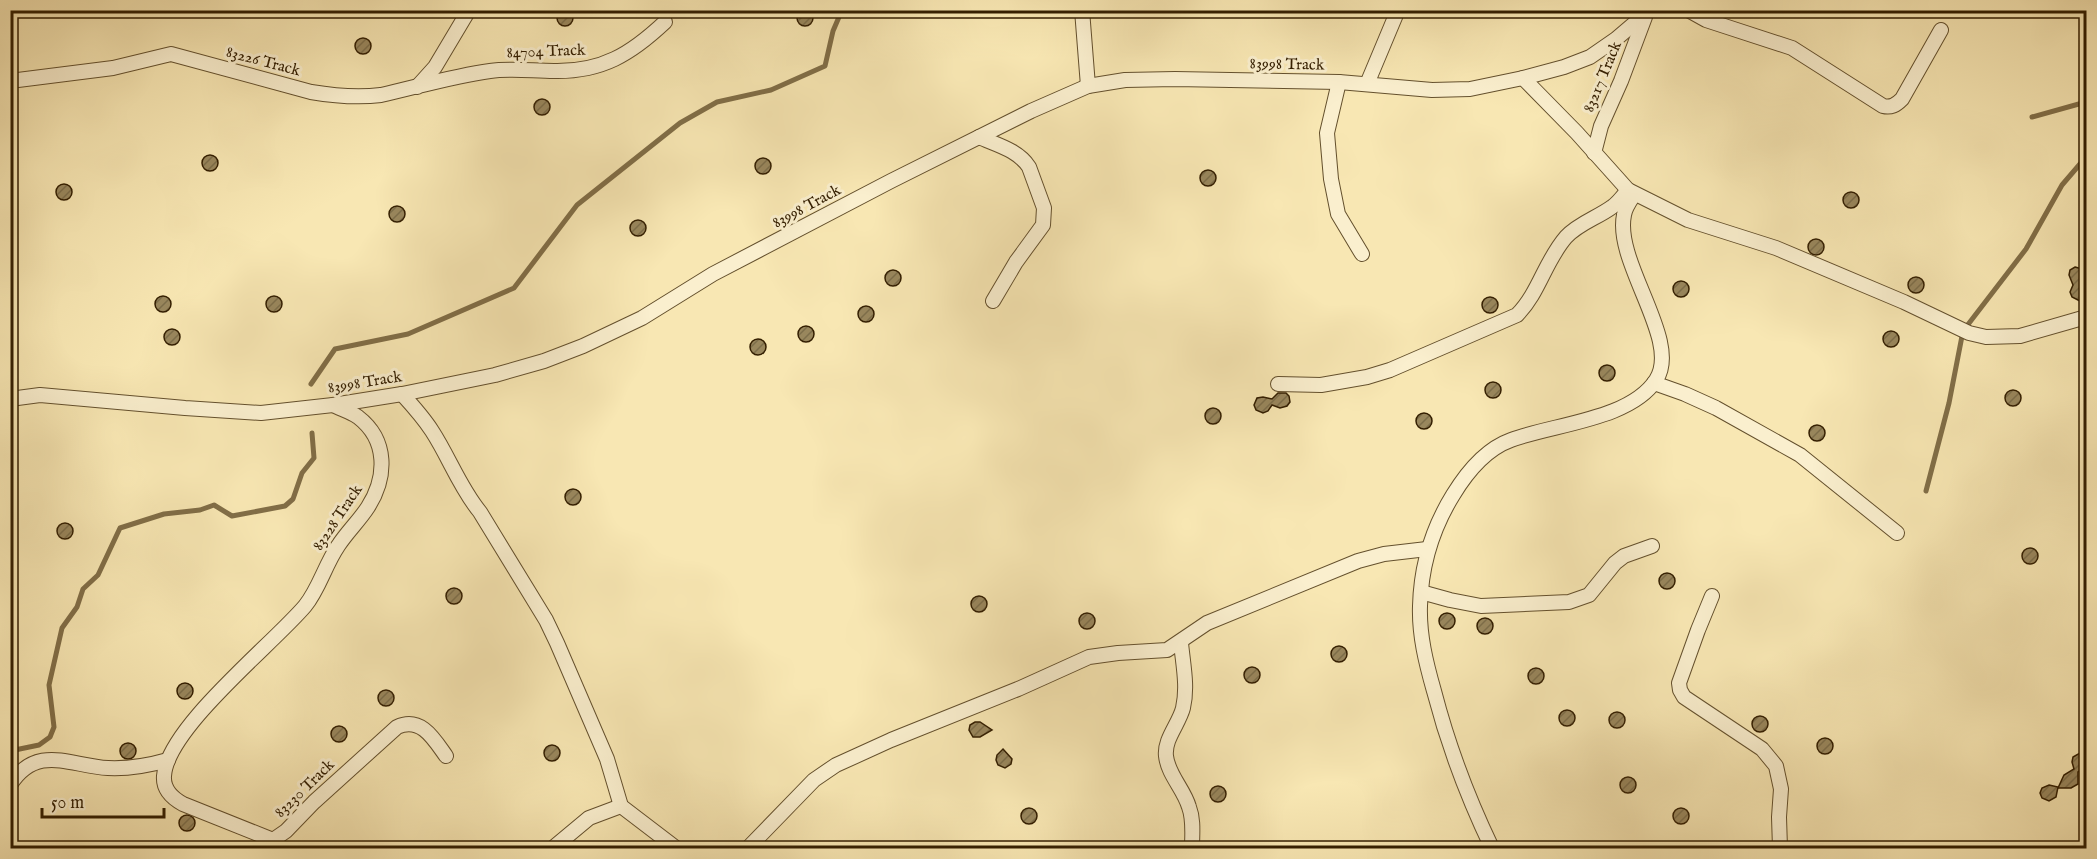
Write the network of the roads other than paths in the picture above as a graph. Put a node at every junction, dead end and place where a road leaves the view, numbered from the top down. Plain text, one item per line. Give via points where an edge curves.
1 (469, 10) edge
2 (1082, 10) edge
3 (1398, 10) edge
4 (1688, 10) edge
5 (1648, 13) edge
6 (665, 22) dead end
7 (1941, 30) dead end
8 (1523, 78) junction
9 (10, 81) edge
10 (1339, 82) junction
11 (1367, 84) junction
12 (1088, 86) junction
13 (417, 87) junction
14 (980, 137) junction
15 (1594, 153) junction
16 (1631, 193) junction
17 (1362, 254) dead end
18 (993, 301) dead end
19 (2086, 317) edge
20 (1654, 383) junction
21 (1278, 384) dead end
22 (402, 394) junction
23 (10, 399) edge
24 (333, 405) junction
25 (1897, 533) dead end
26 (1652, 546) dead end
27 (1427, 549) junction
28 (1421, 592) junction
29 (1713, 596) dead end
30 (311, 597) joint
31 (1181, 643) junction
32 (446, 756) dead end
33 (168, 760) junction
34 (10, 785) edge
35 (621, 806) junction
36 (272, 844) edge
37 (553, 849) edge
38 (676, 849) edge
39 (748, 849) edge
40 (1192, 849) edge
41 (1492, 849) edge
42 (1780, 849) edge

1 - 13 street via 435,67
2 - 12 street
3 - 11 street
4 - 7 street via 1706,20 1798,51 1888,107 1902,99
5 - 8 street, 83217 Track via 1590,57
5 - 15 street, 83217 Track via 1601,126
6 - 13 street, 84704 Track via 626,54 585,69 491,71
8 - 11 street, 83998 Track via 1470,89
8 - 15 street
9 - 13 street, 83226 Track via 113,68 171,54 334,96 381,95
10 - 11 street, 83998 Track
10 - 12 street, 83998 Track via 1175,79 1125,80
10 - 17 street via 1327,132 1331,179 1338,214
12 - 14 street, 83998 Track
14 - 18 street via 1024,160 1045,213 1039,231
14 - 22 street, 83998 Track via 724,268 642,318 584,346 495,375
15 - 16 street
16 - 19 street via 1688,220 1835,272 1969,333 2020,336
16 - 20 street via 1623,226 1630,259 1661,347 1661,369
16 - 21 street via 1567,236 1553,253 1527,306 1517,315 1390,370 1321,385
20 - 25 street via 1716,408 1800,455
20 - 27 street via 1640,397 1593,418 1511,440 1487,453 1462,480 1445,507
22 - 24 street, 83998 Track
22 - 35 street via 433,432 469,500 546,620 608,759
23 - 24 street, 83998 Track via 40,395 261,412
24 - 30 street, 83228 Track via 366,424 381,449 383,462 368,508 338,545
26 - 28 street via 1624,556 1589,595 1569,602 1481,606
27 - 28 street
27 - 31 street via 1358,561 1208,623
28 - 41 street via 1424,654 1443,726
29 - 42 street via 1679,683 1680,690 1684,697 1762,749 1776,766 1781,789
30 - 33 street, 83230 Track via 226,684 178,741
31 - 39 street via 1167,650 1089,657 836,765 814,780
31 - 40 street via 1185,696 1166,755 1189,804
32 - 36 street, 83230 Track via 420,725 397,727
33 - 34 street via 141,768 42,760 31,764
33 - 36 street, 83230 Track via 164,777 175,800
35 - 37 street via 589,818
35 - 38 street

